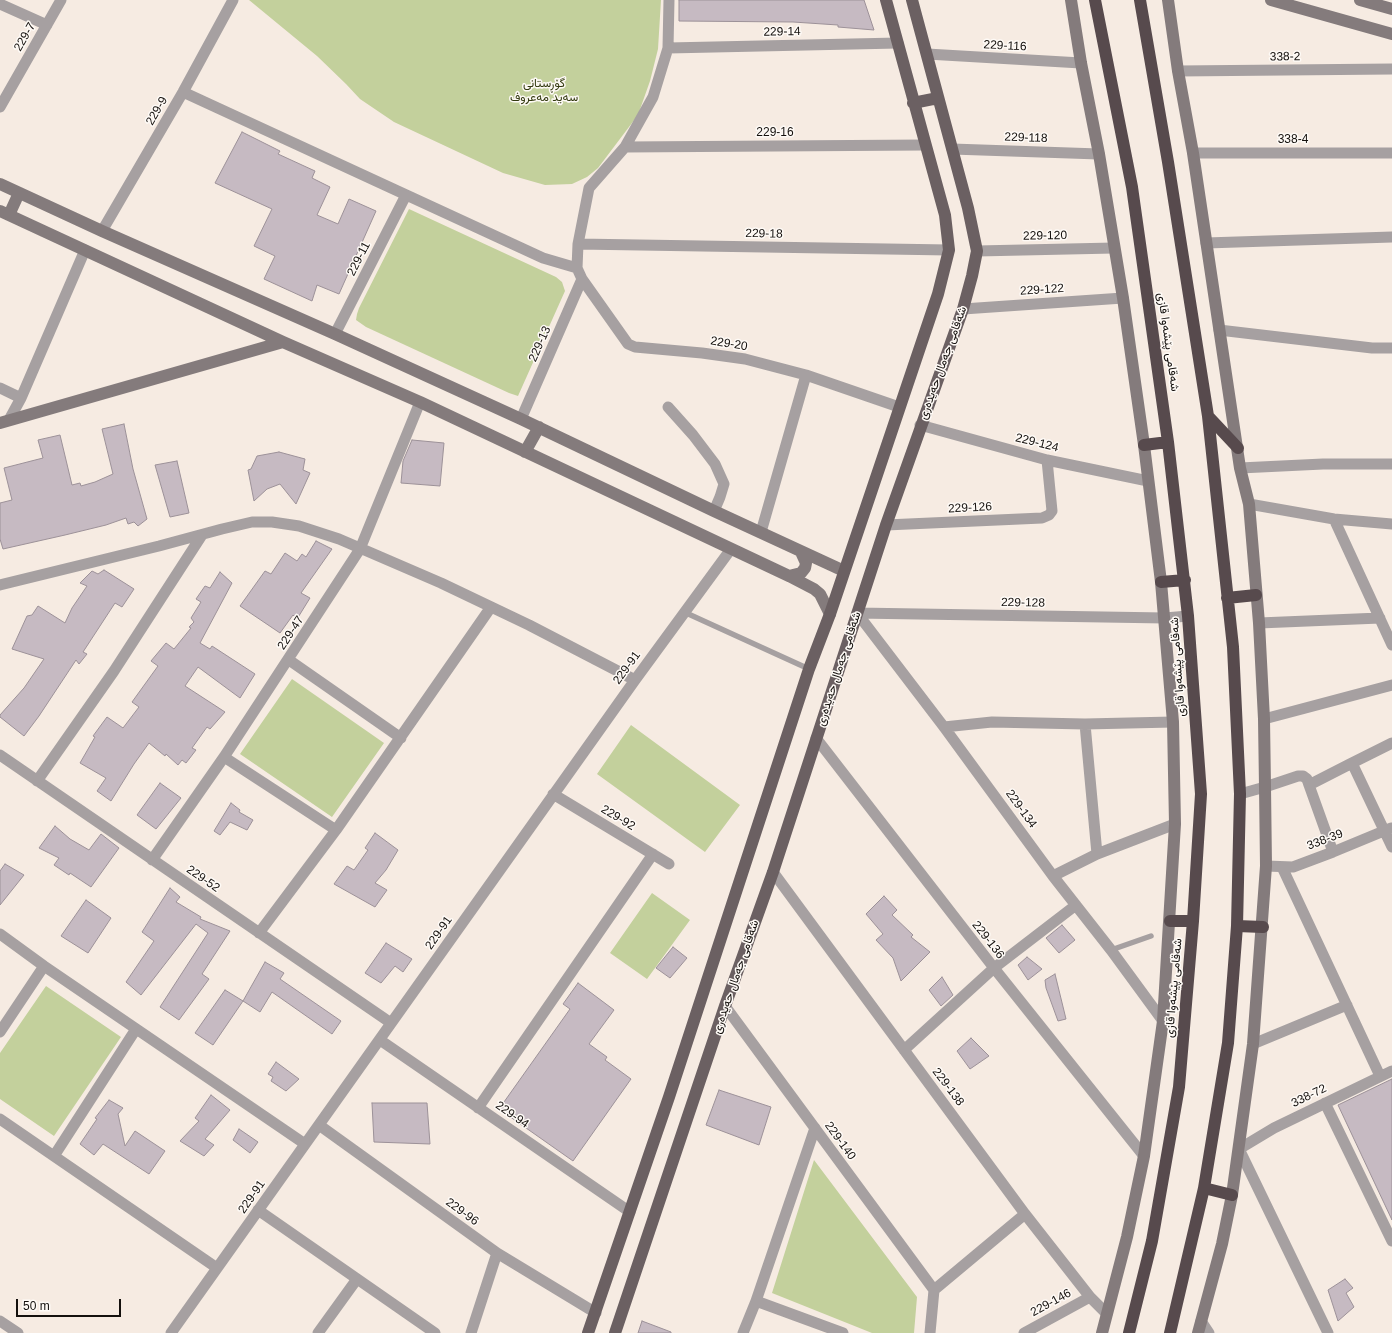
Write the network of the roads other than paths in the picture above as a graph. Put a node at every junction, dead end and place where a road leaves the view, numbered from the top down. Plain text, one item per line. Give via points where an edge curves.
1 (61, 0) edge
2 (669, 0) edge
3 (886, 0) edge
4 (912, 0) edge
5 (1071, 0) edge
6 (1094, 0) edge
7 (1140, 0) edge
8 (1168, 0) edge
9 (1271, 0) edge
10 (1360, 0) edge
11 (232, 1) edge
12 (0, 4) edge
13 (1392, 9) edge
14 (47, 25) junction
15 (1392, 34) edge
16 (898, 43) junction
17 (668, 48) junction
18 (927, 54) junction
19 (1081, 63) junction
20 (1392, 69) edge
21 (1178, 71) junction
22 (183, 92) junction
23 (938, 98) junction
24 (913, 103) junction
25 (0, 107) edge
26 (925, 146) junction
27 (625, 148) junction
28 (952, 149) junction
29 (1193, 153) junction
30 (1392, 153) edge
31 (1099, 154) junction
32 (0, 184) edge
33 (19, 193) junction
34 (406, 195) junction
35 (4, 213) edge
36 (102, 231) junction
37 (1392, 237) edge
38 (1206, 243) junction
39 (578, 244) junction
40 (1114, 248) junction
41 (85, 250) junction
42 (949, 250) junction
43 (977, 250) junction
44 (577, 268) junction
45 (582, 279) junction
46 (1123, 298) junction
47 (962, 309) junction
48 (1219, 330) junction
49 (335, 334) junction
50 (283, 342) junction
51 (1392, 348) edge
52 (806, 375) junction
53 (0, 388) edge
54 (21, 398) junction
55 (420, 402) junction
56 (668, 406) dead end
57 (899, 407) junction
58 (1208, 416) junction
59 (521, 419) junction
60 (5, 421) edge
61 (920, 425) junction
62 (539, 428) junction
63 (1168, 442) junction
64 (1144, 445) junction
65 (1238, 448) junction
66 (525, 452) junction
67 (1047, 460) junction
68 (1392, 464) edge
69 (1240, 468) junction
70 (1148, 481) junction
71 (1250, 504) junction
72 (714, 511) junction
73 (1334, 519) junction
74 (1392, 524) edge
75 (886, 525) junction
76 (761, 532) junction
77 (202, 535) junction
78 (360, 549) junction
79 (730, 549) junction
80 (801, 552) junction
81 (844, 571) junction
82 (789, 576) junction
83 (1185, 580) junction
84 (1161, 582) junction
85 (0, 585) edge
86 (1256, 595) junction
87 (1227, 598) junction
88 (491, 607) junction
89 (684, 612) junction
90 (857, 613) junction
91 (830, 614) junction
92 (1188, 616) junction
93 (1164, 618) junction
94 (1380, 618) junction
95 (1259, 623) junction
96 (1392, 645) edge
97 (289, 660) junction
98 (809, 669) junction
99 (635, 680) junction
100 (1392, 685) edge
101 (1264, 720) junction
102 (1173, 722) junction
103 (1085, 724) junction
104 (944, 727) junction
105 (401, 738) junction
106 (816, 738) junction
107 (1392, 743) edge
108 (0, 756) edge
109 (224, 757) junction
110 (1352, 763) junction
111 (37, 781) junction
112 (1309, 785) junction
113 (1265, 787) junction
114 (553, 794) junction
115 (1240, 794) junction
116 (1175, 824) junction
117 (336, 830) junction
118 (1388, 830) edge
119 (1392, 847) edge
120 (1333, 852) junction
121 (653, 854) junction
122 (1097, 854) junction
123 (152, 860) junction
124 (669, 864) dead end
125 (1266, 866) junction
126 (1282, 867) junction
127 (773, 872) junction
128 (1053, 876) junction
129 (1076, 905) junction
130 (1193, 920) junction
131 (1170, 921) junction
132 (1237, 926) junction
133 (1263, 927) junction
134 (259, 933) junction
135 (0, 934) edge
136 (1151, 936) dead end
137 (1111, 950) junction
138 (44, 966) junction
139 (994, 968) junction
140 (1346, 1005) junction
141 (725, 1006) junction
142 (1163, 1021) junction
143 (391, 1023) junction
144 (136, 1029) junction
145 (0, 1032) edge
146 (380, 1040) junction
147 (1253, 1044) junction
148 (904, 1050) junction
149 (1392, 1071) edge
150 (1380, 1076) junction
151 (1325, 1103) junction
152 (478, 1108) junction
153 (0, 1120) edge
154 (319, 1125) junction
155 (815, 1128) junction
156 (306, 1144) junction
157 (1239, 1149) junction
158 (54, 1156) junction
159 (1144, 1156) junction
160 (1204, 1188) junction
161 (1232, 1195) junction
162 (258, 1210) junction
163 (630, 1212) junction
164 (1025, 1214) junction
165 (1392, 1241) edge
166 (497, 1253) junction
167 (217, 1268) junction
168 (357, 1278) junction
169 (934, 1290) junction
170 (1090, 1297) junction
171 (756, 1301) junction
172 (596, 1312) junction
173 (1106, 1314) junction
174 (0, 1321) edge
175 (1200, 1327) edge
176 (18, 1333) edge
177 (171, 1333) edge
178 (318, 1333) edge
179 (435, 1333) edge
180 (471, 1333) edge
181 (588, 1333) edge
182 (615, 1333) edge
183 (743, 1333) edge
184 (843, 1333) edge
185 (930, 1333) edge
186 (1024, 1333) edge
187 (1102, 1333) edge
188 (1129, 1333) edge
189 (1170, 1333) edge
190 (1209, 1333) edge
191 (1328, 1333) edge

1 - 14 street, 229-7
2 - 17 street
3 - 16 main road, شەقامی جەمال حەیدەری
4 - 18 main road, شەقامی جەمال حەیدەری
5 - 19 street
6 - 63 highway, شەقامی پێشەوا قازی via 1132,187
7 - 58 highway
8 - 21 street
9 - 15 street
10 - 13 street
11 - 22 street, 229-9
12 - 14 street
14 - 25 street, 229-7
16 - 17 street, 229-14
16 - 24 main road, شەقامی جەمال حەیدەری
17 - 27 street via 653,97
18 - 19 street, 229-116
18 - 23 main road, شەقامی جەمال حەیدەری
19 - 31 street
20 - 21 street, 338-2
21 - 29 street
22 - 34 street
22 - 36 street, 229-9
23 - 24 main road
23 - 28 main road, شەقامی جەمال حەیدەری
24 - 26 main road, شەقامی جەمال حەیدەری
26 - 27 street, 229-16
26 - 42 main road, شەقامی جەمال حەیدەری via 945,215
27 - 39 street via 590,188
28 - 31 street, 229-118
28 - 43 main road, شەقامی جەمال حەیدەری
29 - 30 street, 338-4
29 - 38 street
31 - 40 street
32 - 33 street
33 - 35 street
33 - 36 street
34 - 44 street via 543,258
34 - 49 street, 229-11
35 - 41 street
36 - 49 street
37 - 38 street
38 - 48 street
39 - 42 street, 229-18
39 - 44 street
40 - 43 street, 229-120
40 - 46 street
41 - 50 street
41 - 54 street
42 - 57 main road, شەقامی جەمال حەیدەری via 938,294
43 - 47 main road, شەقامی جەمال حەیدەری
44 - 45 street, 229-20
45 - 52 street, 229-20 via 628,344 635,347 745,359
45 - 59 street, 229-13
46 - 47 street, 229-122
46 - 64 street
47 - 61 main road, شەقامی جەمال حەیدەری
48 - 51 street via 1372,348
48 - 65 street
49 - 59 street
50 - 55 street
50 - 60 street
52 - 57 street, 229-20
52 - 76 street
53 - 54 street
54 - 60 street
55 - 66 street
55 - 78 street, 229-47
56 - 72 street via 715,464 724,484
57 - 81 main road, شەقامی جەمال حەیدەری
58 - 65 highway
58 - 87 highway
59 - 62 street
61 - 67 street, 229-124
61 - 75 main road, شەقامی جەمال حەیدەری
62 - 66 street
62 - 72 street
63 - 64 highway
63 - 83 highway, شەقامی پێشەوا قازی
64 - 70 street
65 - 69 street
66 - 79 street
67 - 70 street, 229-124
67 - 75 street, 229-126 via 1052,511 1042,518
68 - 69 street
69 - 71 street
70 - 84 street
71 - 73 street
71 - 86 street
72 - 76 street
73 - 74 street
73 - 94 street
75 - 90 main road, شەقامی جەمال حەیدەری
76 - 80 street
77 - 78 street via 252,522 272,522 299,526
77 - 85 street
77 - 111 street via 114,671
78 - 88 street
78 - 97 street, 229-47
79 - 82 street
79 - 89 street, 229-91
80 - 81 street
80 - 82 street via 806,568 801,573
81 - 91 main road, شەقامی جەمال حەیدەری
82 - 91 street via 820,594
83 - 84 highway
83 - 92 highway, شەقامی پێشەوا قازی
84 - 93 street
86 - 87 highway
86 - 95 street
87 - 115 highway via 1233,647
88 - 99 street
88 - 105 street
89 - 98 lane
89 - 99 street, 229-91
90 - 93 street, 229-128
90 - 104 street, 229-134
90 - 106 main road, شەقامی جەمال حەیدەری
91 - 98 main road, شەقامی جەمال حەیدەری
92 - 93 street, 229-128
92 - 130 highway, شەقامی پێشەوا قازی via 1201,794
93 - 102 street
94 - 95 street
94 - 96 street
95 - 101 street
97 - 105 street
97 - 109 street, 229-47
98 - 163 main road, شەقامی جەمال حەیدەری
99 - 114 street, 229-91
100 - 101 street
101 - 113 street
102 - 103 street
102 - 116 street
103 - 104 street via 992,722
103 - 122 street
104 - 128 street, 229-134
105 - 117 street
106 - 127 main road, شەقامی جەمال حەیدەری
106 - 139 street, 229-136
107 - 110 street
108 - 111 street, 229-52
109 - 117 street
109 - 123 street, 229-47
110 - 112 street
110 - 118 street
111 - 123 street, 229-52
112 - 113 street via 1303,776 1298,776
112 - 120 street
113 - 115 street
113 - 125 street
114 - 121 street, 229-92
114 - 143 street, 229-91
115 - 132 highway
116 - 122 street
116 - 131 street
117 - 134 street
118 - 119 street
118 - 120 street, 338-39
120 - 126 street, 338-39 via 1293,866
121 - 124 street, 229-92
121 - 152 street
122 - 128 street
123 - 134 street, 229-52
125 - 126 street, 338-39
125 - 133 street
126 - 140 street
127 - 141 main road, شەقامی جەمال حەیدەری
127 - 148 street, 229-138
128 - 129 street, 229-134
129 - 137 street, 229-134
129 - 139 street
130 - 131 highway
130 - 188 highway, شەقامی پێشەوا قازی via 1179,1087 1152,1241
131 - 142 street
132 - 133 highway
132 - 160 highway via 1228,1043
133 - 147 street
134 - 143 street, 229-52
135 - 138 street
136 - 137 lane
137 - 142 street, 229-134
138 - 144 street
138 - 145 street
139 - 148 street
139 - 159 street, 229-136
140 - 147 street
140 - 150 street
141 - 155 street, 229-140
141 - 182 main road, شەقامی جەمال حەیدەری
142 - 159 street
143 - 146 street, 229-91
144 - 156 street
144 - 158 street
146 - 152 street, 229-94
146 - 154 street, 229-91
147 - 157 street
148 - 164 street, 229-138
149 - 150 street, 338-72
150 - 151 street, 338-72
151 - 157 street, 338-72 via 1274,1128
151 - 165 street
152 - 163 street, 229-94
153 - 158 street
154 - 156 street, 229-91
154 - 166 street, 229-96
155 - 169 street, 229-140
155 - 171 street
156 - 162 street, 229-91
157 - 161 street
157 - 191 street
158 - 167 street
159 - 173 street via 1127,1237
160 - 161 highway
160 - 189 highway
161 - 175 street
162 - 167 street, 229-91
162 - 168 street
163 - 172 main road, شەقامی جەمال حەیدەری
164 - 169 street
164 - 170 street, 229-138
166 - 172 street, 229-96
166 - 180 street
167 - 177 street, 229-91
168 - 178 street
168 - 179 street
169 - 185 street
170 - 173 street, 229-138
170 - 186 street, 229-146
171 - 183 street
171 - 184 street
172 - 181 main road, شەقامی جەمال حەیدەری
173 - 187 street
174 - 176 street
175 - 190 street

